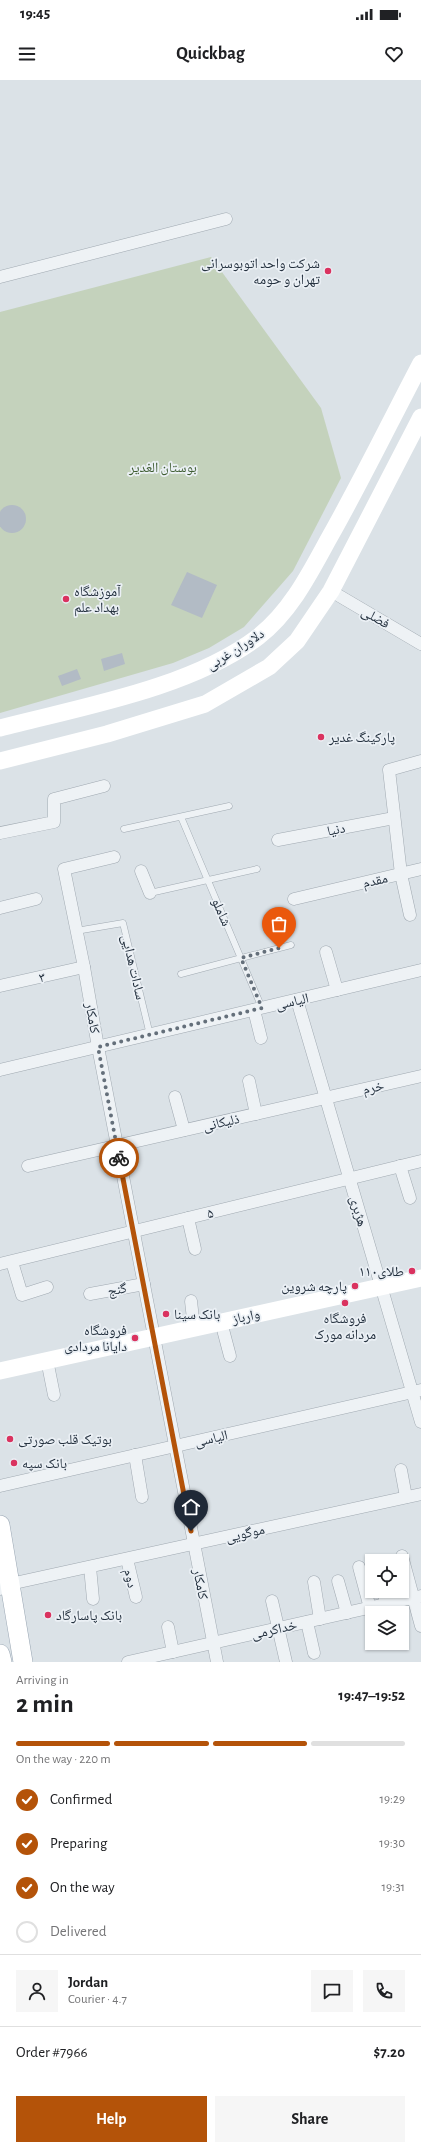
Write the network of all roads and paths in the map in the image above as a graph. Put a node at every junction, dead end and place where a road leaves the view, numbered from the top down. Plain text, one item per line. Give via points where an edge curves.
1 (226, 219) dead end
2 (0, 277) edge
3 (421, 363) edge
4 (421, 417) edge
5 (331, 591) junction
6 (421, 644) edge
7 (0, 728) edge
8 (0, 761) edge
9 (421, 762) edge
10 (104, 786) dead end
11 (229, 806) dead end
12 (181, 817) junction
13 (394, 818) junction
14 (124, 829) dead end
15 (0, 833) edge
16 (278, 840) dead end
17 (114, 857) dead end
18 (257, 869) dead end
19 (421, 869) edge
20 (141, 871) dead end
21 (401, 874) junction
22 (208, 880) junction
23 (150, 893) joint
24 (36, 899) dead end
25 (294, 899) dead end
26 (0, 908) edge
27 (410, 915) dead end
28 (76, 931) junction
29 (291, 945) dead end
30 (326, 952) dead end
31 (241, 958) junction
32 (84, 968) junction
33 (421, 970) edge
34 (181, 974) dead end
35 (0, 986) edge
36 (337, 990) junction
37 (297, 1000) junction
38 (258, 1009) junction
39 (150, 1035) junction
40 (261, 1038) dead end
41 (98, 1047) junction
42 (0, 1070) edge
43 (421, 1076) edge
44 (249, 1081) dead end
45 (175, 1097) dead end
46 (326, 1098) junction
47 (256, 1114) junction
48 (184, 1130) junction
49 (117, 1145) junction
50 (421, 1161) edge
51 (28, 1166) dead end
52 (400, 1166) junction
53 (350, 1179) junction
54 (410, 1198) dead end
55 (188, 1218) junction
56 (134, 1232) junction
57 (196, 1249) dead end
58 (6, 1263) edge
59 (421, 1278) edge
60 (144, 1284) junction
61 (381, 1286) junction
62 (47, 1287) dead end
63 (90, 1294) dead end
64 (190, 1301) dead end
65 (221, 1322) junction
66 (194, 1328) junction
67 (154, 1337) junction
68 (230, 1356) dead end
69 (47, 1360) junction
70 (0, 1371) edge
71 (417, 1391) edge
72 (54, 1395) dead end
73 (421, 1422) edge
74 (175, 1446) junction
75 (135, 1455) junction
76 (401, 1470) dead end
77 (0, 1486) edge
78 (421, 1494) edge
79 (406, 1497) junction
80 (142, 1498) dead end
81 (0, 1525) edge
82 (194, 1545) junction
83 (127, 1559) junction
84 (90, 1567) junction
85 (360, 1567) dead end
86 (409, 1575) edge
87 (338, 1581) dead end
88 (314, 1582) dead end
89 (5, 1586) edge
90 (136, 1597) dead end
91 (417, 1597) edge
92 (385, 1598) edge
93 (93, 1599) dead end
94 (272, 1601) dead end
95 (386, 1604) junction
96 (370, 1606) edge
97 (378, 1606) edge
98 (365, 1609) edge
99 (347, 1613) junction
100 (320, 1619) junction
101 (306, 1622) junction
102 (421, 1626) edge
103 (168, 1627) dead end
104 (278, 1628) junction
105 (213, 1643) junction
106 (173, 1652) junction
107 (314, 1653) dead end
108 (0, 1654) edge
109 (2, 1662) edge
110 (23, 1662) edge
111 (128, 1662) edge
112 (216, 1662) edge
113 (286, 1662) edge

1 - 2 street
3 - 7 main road, دلاوران غربی via 343,515 303,586 286,610 258,637 194,674 103,702
4 - 5 main road
5 - 6 street, فضلی
5 - 8 main road via 297,641 269,667 205,704 114,732
9 - 13 street, مقدم via 389,770
10 - 15 street via 54,799 54,822
11 - 12 lane
12 - 14 lane
12 - 22 lane, شاملو
13 - 16 street, دنیا
13 - 21 street, مقدم
17 - 28 street, کامکار via 64,869
18 - 22 lane
19 - 21 street
20 - 23 street
21 - 25 street, مقدم
21 - 27 street
22 - 23 lane
22 - 31 lane, شاملو
24 - 26 street
28 - 32 street, کامکار
28 - 39 lane, سادات هدایی via 123,923
29 - 31 lane
30 - 36 street
31 - 34 lane
31 - 38 lane, شاملو
32 - 35 street, ۳
32 - 41 street, کامکار
33 - 36 street, الیاسی
36 - 37 street, الیاسی
37 - 38 street, الیاسی
37 - 46 street, هژبری
38 - 39 street, الیاسی
38 - 40 street
39 - 41 street, الیاسی
41 - 42 street, الیاسی
41 - 49 street, کامکار
43 - 46 street, خرم
44 - 47 street
45 - 48 street
46 - 47 street, ذلیکانی
46 - 53 street, هژبری
47 - 48 street, ذلیکانی
48 - 49 street, ذلیکانی
49 - 51 street, ذلیکانی
49 - 56 street, کامکار
50 - 52 street, ۵
52 - 53 street, ۵
52 - 54 street
53 - 55 street, ۵
53 - 61 street, هژبری
55 - 56 street, ۵
55 - 57 street
56 - 58 street, ۵
56 - 60 street, کامکار
58 - 62 street via 22,1295
59 - 61 main road, وارباز
60 - 63 street, گنج
60 - 67 street, کامکار
61 - 65 main road, وارباز
61 - 71 street, هژبری
64 - 66 street
65 - 66 main road, وارباز
65 - 68 street
66 - 67 main road, وارباز
67 - 69 main road, وارباز
67 - 74 street, کامکار
69 - 70 main road, وارباز
69 - 72 street
71 - 73 street, هژبری
71 - 74 street, الیاسی
74 - 75 street, الیاسی
74 - 82 street, کامکار
75 - 77 street, الیاسی
75 - 80 street
76 - 79 street
78 - 79 street, موگویی
79 - 82 street, موگویی
81 - 89 main road
82 - 83 street, موگویی
82 - 105 street, کامکار
83 - 84 street, موگویی
83 - 90 street, دوم
84 - 89 street, موگویی
84 - 93 street
85 - 96 street
86 - 91 street
87 - 99 street
88 - 100 street
89 - 110 main road
91 - 95 street, خداکرمی
91 - 102 street
92 - 95 street
94 - 104 street
95 - 97 street, خداکرمی
98 - 99 street, خداکرمی
99 - 100 street, خداکرمی
100 - 101 street, خداکرمی
101 - 104 street, خداکرمی
101 - 107 street
103 - 106 street
104 - 105 street, خداکرمی
104 - 113 street
105 - 106 street, خداکرمی
105 - 112 street, کامکار
106 - 111 street, خداکرمی
108 - 109 main road

